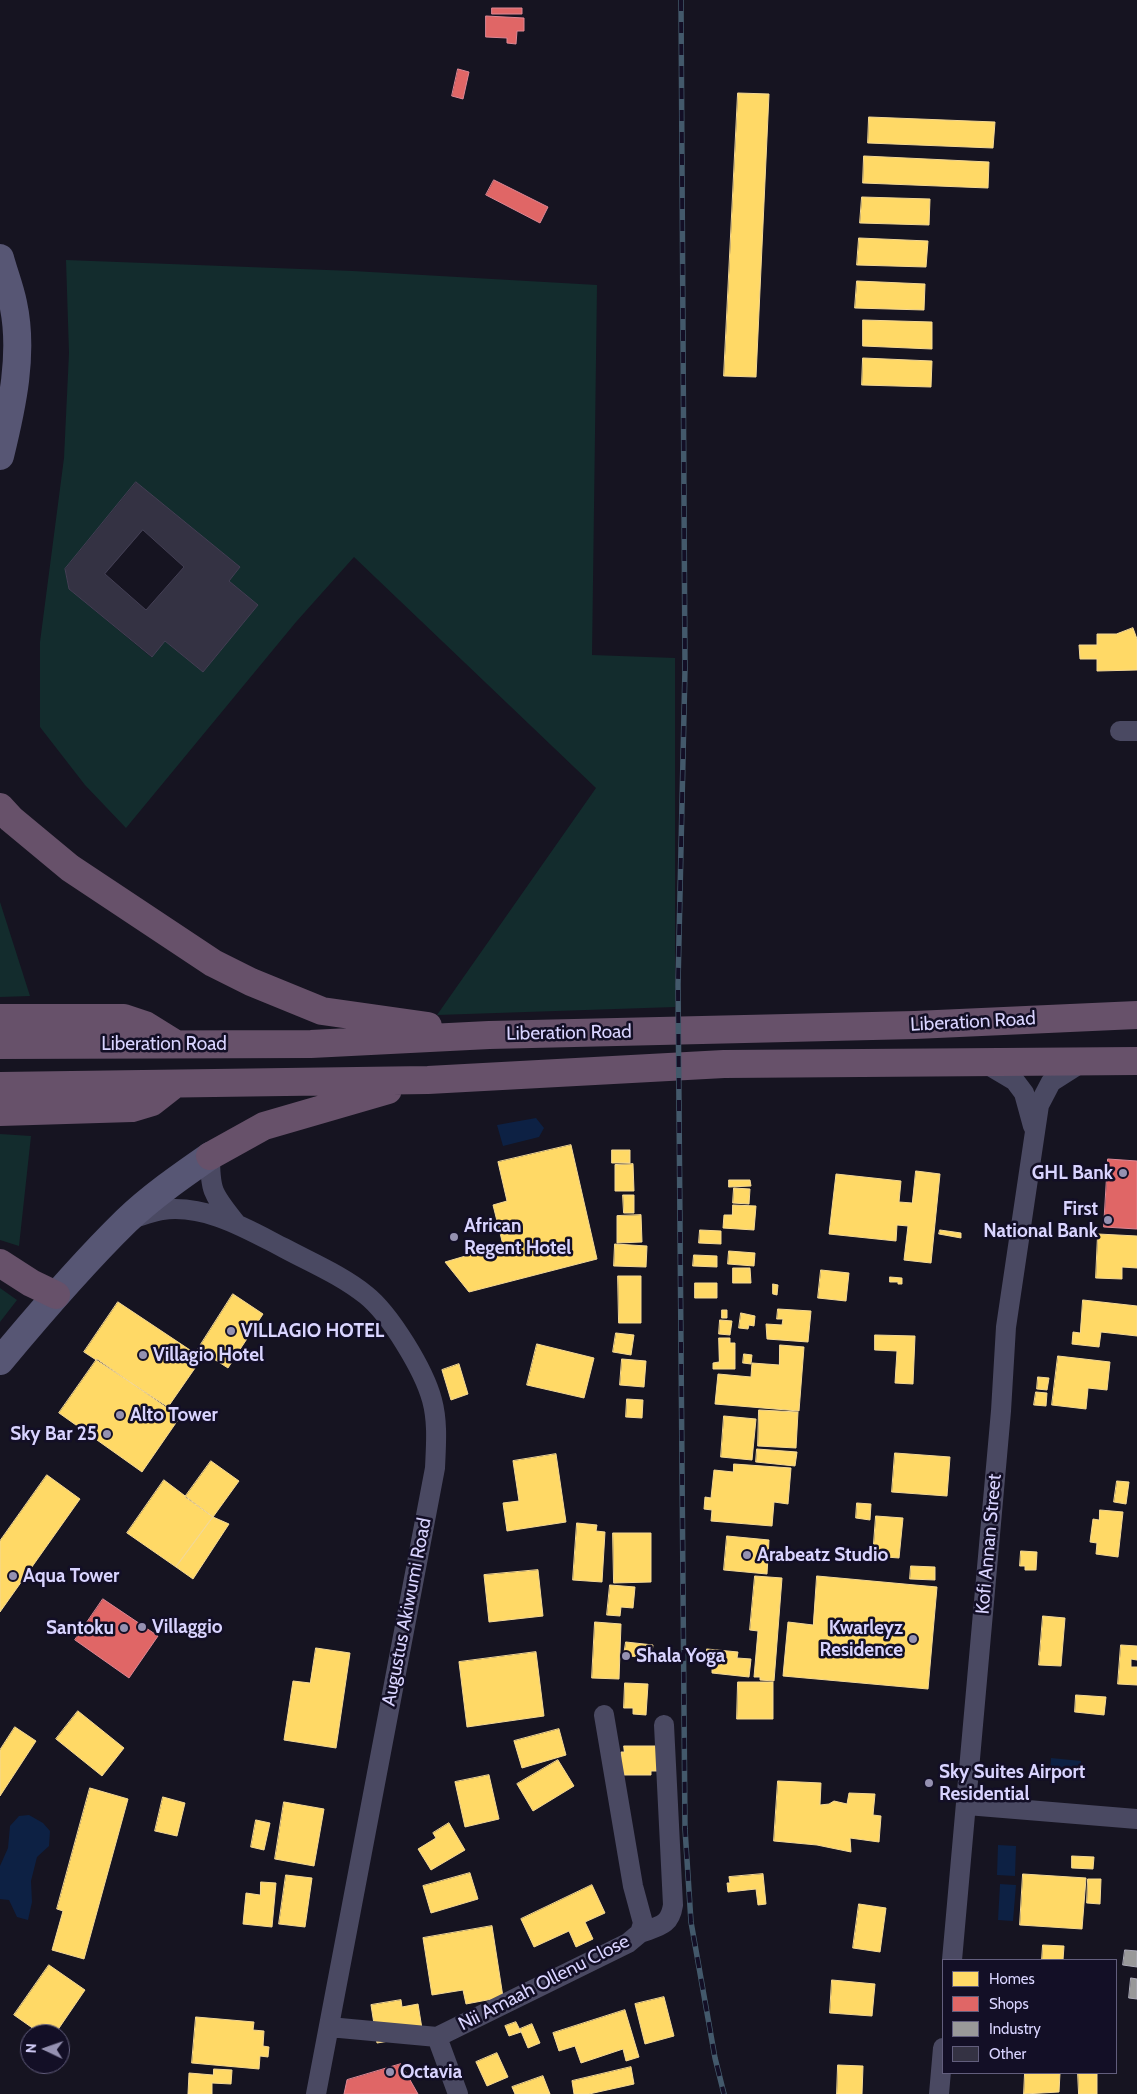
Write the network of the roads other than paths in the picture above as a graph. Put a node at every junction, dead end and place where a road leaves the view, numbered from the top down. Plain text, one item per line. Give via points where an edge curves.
1 (0, 258) edge
2 (0, 456) edge
3 (0, 807) edge
4 (1137, 1014) edge
5 (0, 1018) edge
6 (489, 1035) junction
7 (176, 1044) junction
8 (0, 1045) edge
9 (1086, 1060) junction
10 (1137, 1060) edge
11 (981, 1062) junction
12 (428, 1080) junction
13 (175, 1084) junction
14 (0, 1086) edge
15 (0, 1112) edge
16 (1034, 1128) junction
17 (210, 1156) junction
18 (127, 1221) junction
19 (235, 1222) junction
20 (0, 1263) edge
21 (56, 1294) junction
22 (0, 1360) edge
23 (604, 1715) dead end
24 (664, 1726) dead end
25 (966, 1805) junction
26 (1137, 1819) edge
27 (640, 1933) junction
28 (952, 1959) edge
29 (328, 2027) junction
30 (437, 2037) junction
31 (942, 2060) edge
32 (316, 2094) edge
33 (458, 2094) edge
34 (939, 2094) edge

1 - 2 street via 13,304 17,338 17,371
3 - 6 highway via 70,868 213,963 251,982 322,1011
4 - 6 highway, Liberation Road via 914,1025
5 - 7 highway via 124,1018 145,1025
6 - 7 highway, Liberation Road via 312,1044
7 - 8 highway, Liberation Road
9 - 10 highway, Liberation Road
9 - 11 highway, Liberation Road
9 - 16 street, Kofi Annan Street via 1051,1082 1039,1105
11 - 12 highway, Liberation Road via 724,1064
11 - 16 street, Kofi Annan Street via 1015,1081 1024,1093
12 - 13 highway, Liberation Road
12 - 17 highway via 264,1126
13 - 14 highway, Liberation Road
13 - 15 highway via 152,1102 132,1108
16 - 25 street, Kofi Annan Street via 1006,1327
17 - 18 street
17 - 19 street, Augustus Akiwumi Road via 212,1189
18 - 19 street, Augustus Akiwumi Road via 161,1210 178,1209
18 - 21 street
19 - 29 street, Augustus Akiwumi Road via 328,1270 367,1296 396,1329 418,1368 432,1400 437,1436 404,1634
20 - 21 highway
21 - 22 street
23 - 27 street, Nii Amaah Ollenu Close via 633,1886 643,1923
24 - 27 street via 672,1914 667,1922
25 - 26 street
25 - 28 street, Kofi Annan Street
27 - 30 street, Nii Amaah Ollenu Close via 628,1943
29 - 30 street
29 - 32 street, Augustus Akiwumi Road
30 - 33 street
31 - 34 street

